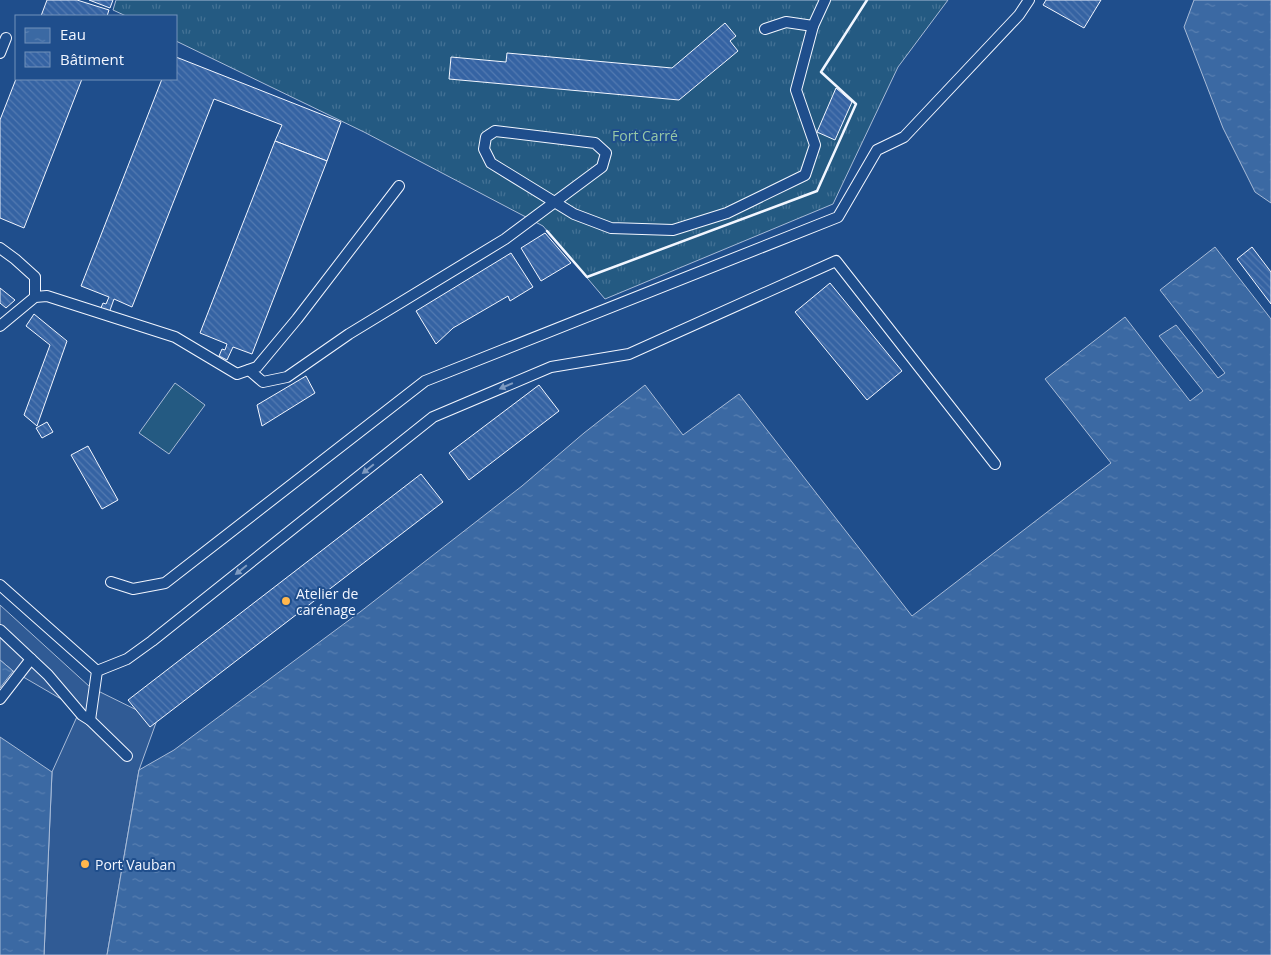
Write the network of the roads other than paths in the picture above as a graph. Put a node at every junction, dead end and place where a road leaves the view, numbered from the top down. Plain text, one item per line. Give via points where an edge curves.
1 (825, 0) edge
2 (1029, 0) edge
3 (813, 26) junction
4 (765, 28) dead end
5 (6, 38) dead end
6 (0, 53) edge
7 (399, 186) dead end
8 (555, 203) junction
9 (0, 248) edge
10 (35, 297) junction
11 (0, 326) edge
12 (249, 370) junction
13 (995, 464) dead end
14 (111, 582) dead end
15 (0, 585) edge
16 (0, 630) edge
17 (31, 659) junction
18 (97, 671) junction
19 (0, 699) edge
20 (86, 717) junction
21 (127, 756) dead end

1 - 3 lane
2 - 14 lane via 1019,15 904,137 877,150 838,217 424,381 165,583 133,589
3 - 4 lane via 786,22
3 - 8 lane via 796,90 814,145 804,175 727,212 672,230 611,228
5 - 6 lane
7 - 12 lane via 296,319 256,367
8 - 8 lane via 491,163 484,149 486,137 494,131 595,143 606,153 602,167
8 - 12 lane via 505,239 349,334 286,377 263,382
9 - 10 lane via 35,277
10 - 11 lane
10 - 12 lane via 47,296 175,338 237,374
13 -> 18 lane via 836,261 629,354 551,367 433,417 152,641 127,659
15 - 18 lane
16 - 17 lane
17 - 19 lane
17 - 20 lane
18 - 20 lane
20 - 21 lane

